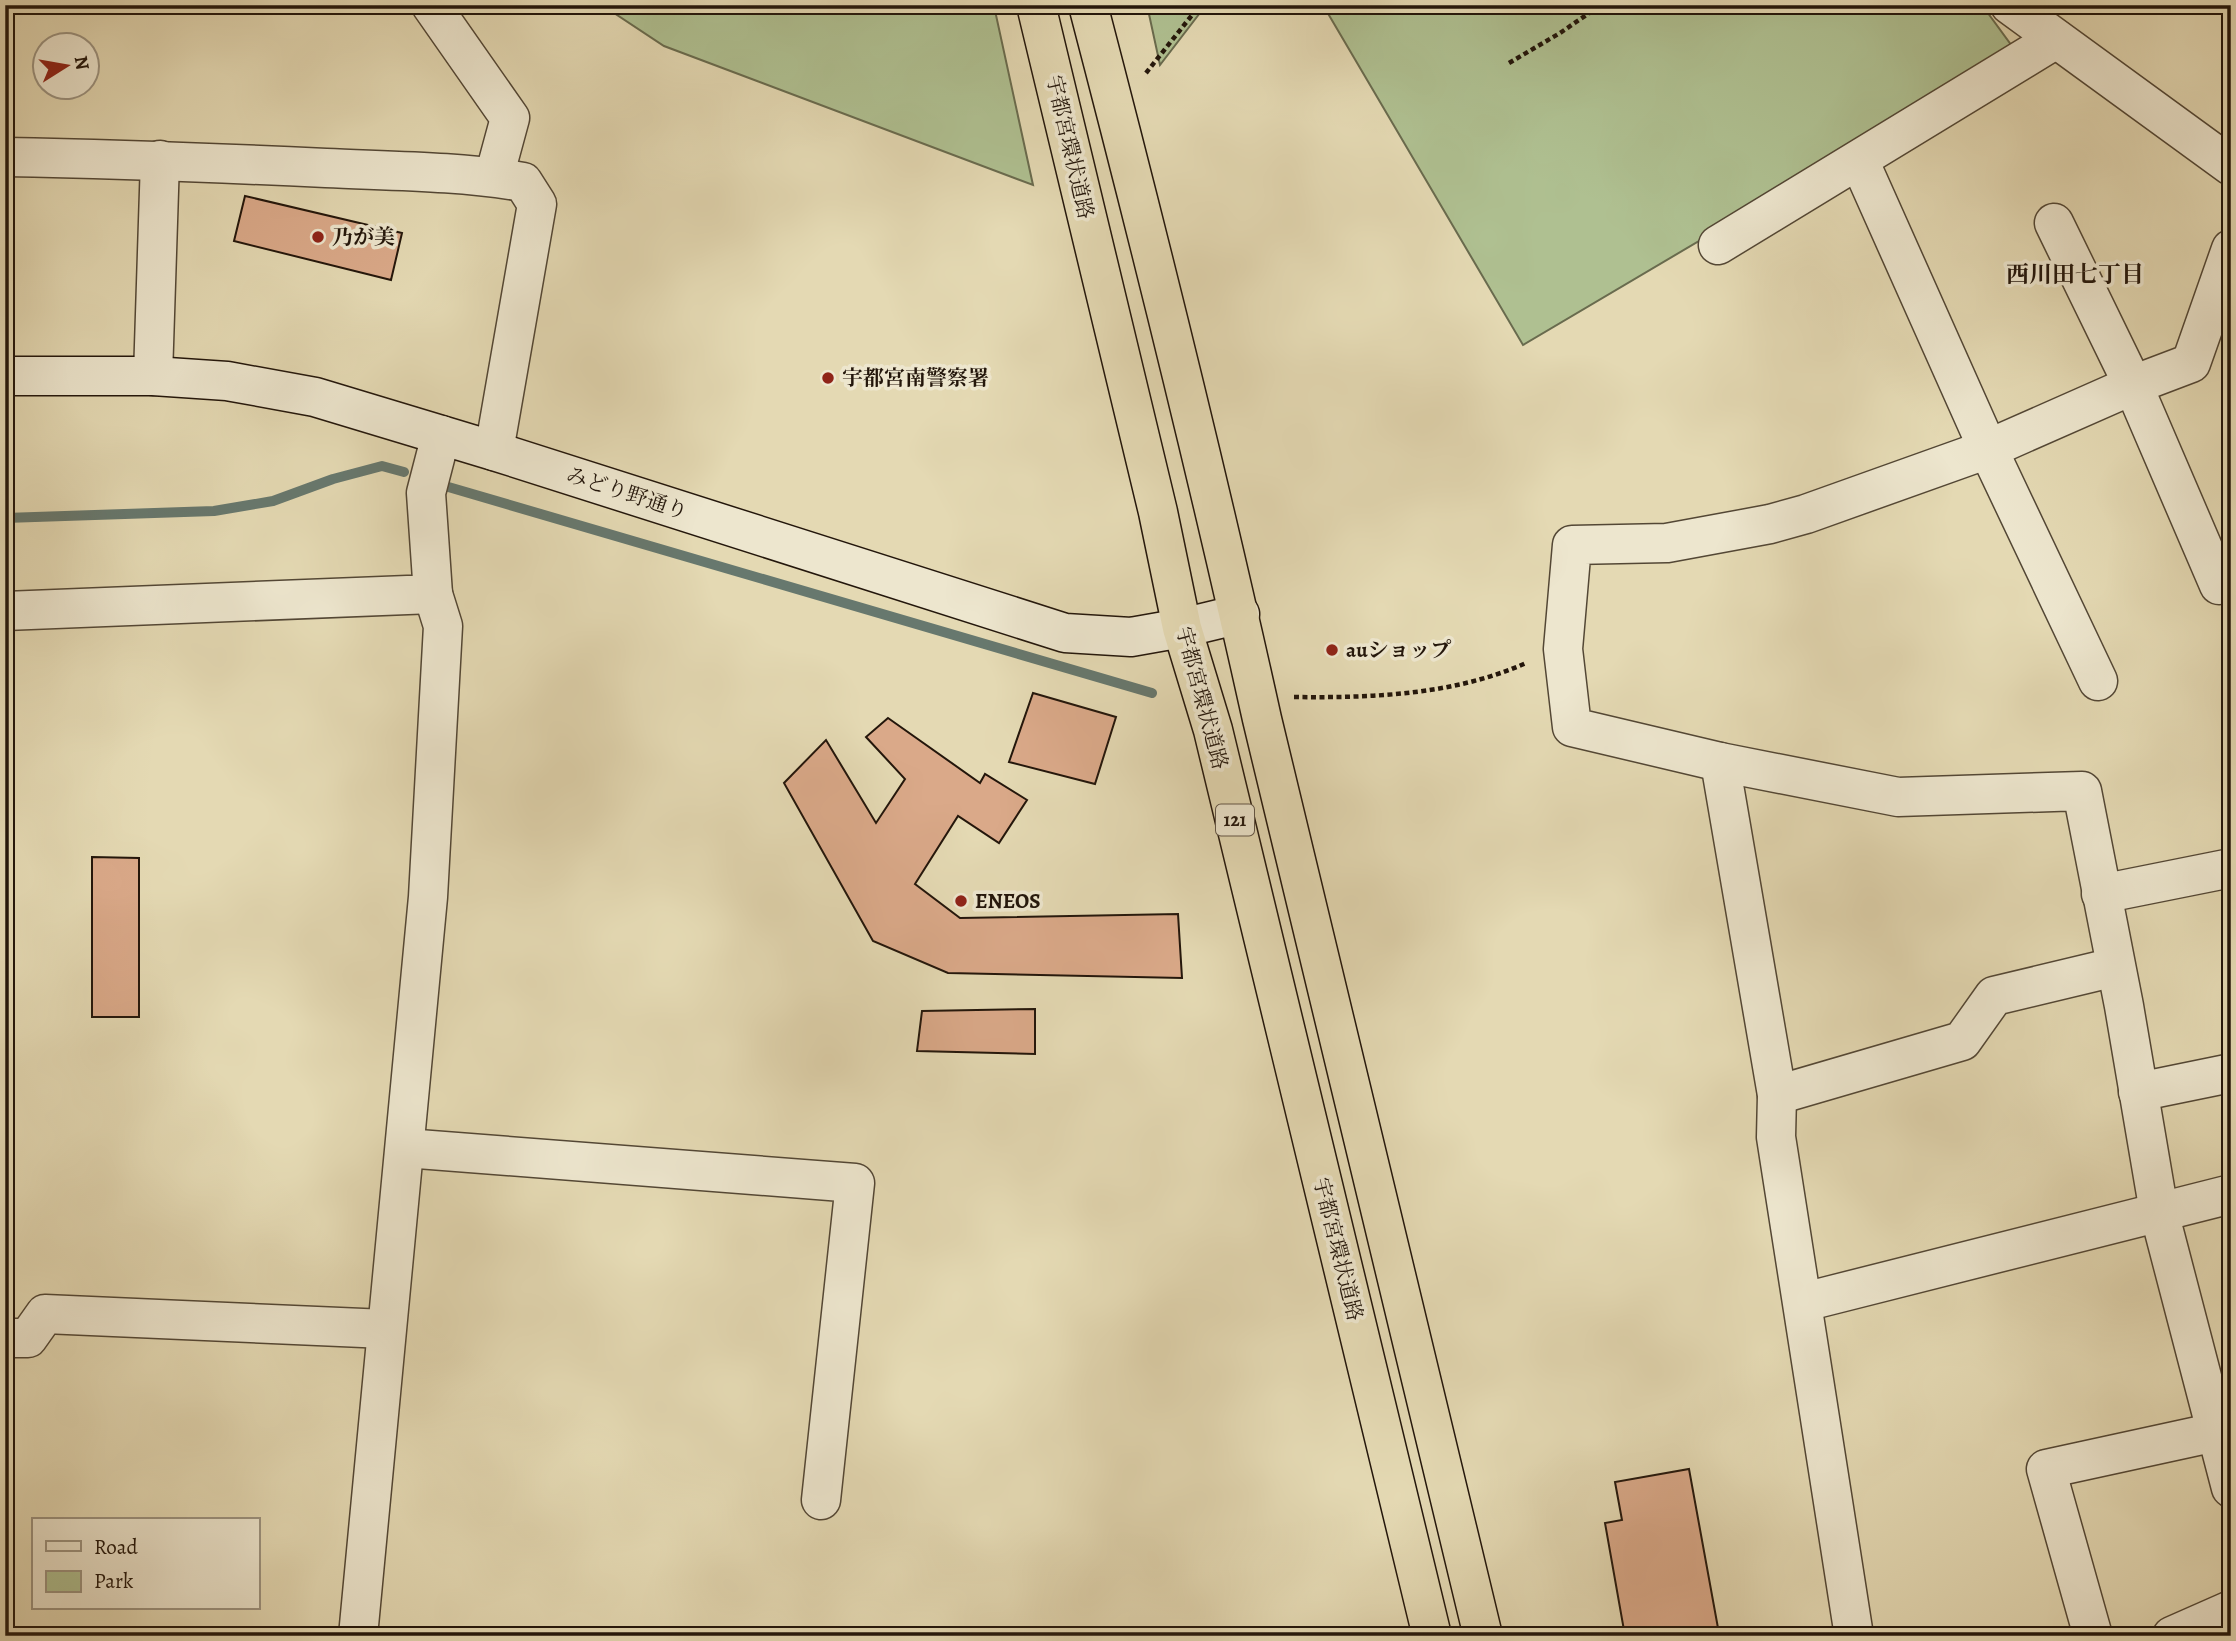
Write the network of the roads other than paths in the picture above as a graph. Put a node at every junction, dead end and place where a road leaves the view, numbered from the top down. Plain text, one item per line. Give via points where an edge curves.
1 (430, 5) edge
2 (1036, 5) edge
3 (1088, 5) edge
4 (2010, 5) edge
5 (2056, 39) junction
6 (5, 157) edge
7 (160, 160) junction
8 (1859, 160) junction
9 (2231, 166) edge
10 (494, 177) junction
11 (2054, 223) dead end
12 (1718, 245) dead end
13 (2231, 249) edge
14 (5, 376) edge
15 (153, 376) junction
16 (2133, 385) junction
17 (441, 435) junction
18 (1988, 449) junction
19 (494, 451) junction
20 (2218, 584) dead end
21 (433, 594) junction
22 (5, 611) edge
23 (1240, 614) junction
24 (1182, 628) junction
25 (2098, 681) dead end
26 (1720, 762) junction
27 (2231, 868) edge
28 (2101, 894) junction
29 (2115, 967) junction
30 (2231, 1073) edge
31 (2138, 1092) junction
32 (1777, 1095) junction
33 (405, 1148) junction
34 (2231, 1194) edge
35 (2159, 1212) junction
36 (1804, 1302) junction
37 (386, 1329) junction
38 (5, 1338) edge
39 (2216, 1432) junction
40 (2231, 1488) edge
41 (821, 1500) dead end
42 (2231, 1610) edge
43 (358, 1636) edge
44 (1432, 1636) edge
45 (1483, 1636) edge
46 (1854, 1636) edge
47 (2093, 1636) edge
48 (2172, 1636) edge

1 - 10 street via 510,118
2 - 24 highway, 宇都宮環状道路 / 121
3 - 23 highway, 121
4 - 5 street
5 - 8 street
5 - 9 street
6 - 7 street
7 - 10 street
7 - 15 street
8 - 12 street
8 - 18 street
10 - 19 street via 523,182 537,204
11 - 16 street
13 - 16 street via 2191,363
14 - 15 street, みどり野通り
15 - 17 street, みどり野通り via 227,381 316,397
16 - 18 street
16 - 20 street
17 - 19 street, みどり野通り
17 - 21 street via 426,493
18 - 25 street
18 - 26 street via 1770,524 1667,543 1572,545 1563,649 1572,727
19 - 24 street, みどり野通り via 1065,633 1131,637
21 - 22 street
21 - 33 street via 443,626 428,897
23 - 24 street, みどり野通り
23 - 45 highway, 121
24 - 44 highway, 宇都宮環状道路 / 121 via 1213,730
26 - 28 street via 1898,797 2081,792
26 - 32 street
27 - 28 street
28 - 29 street
29 - 31 street
29 - 32 street via 1994,996 1962,1041
30 - 31 street
31 - 35 street
32 - 36 street via 1776,1138
33 - 37 street
33 - 41 street via 855,1183
34 - 35 street
35 - 36 street
35 - 39 street
36 - 46 street
37 - 38 street via 45,1314 28,1338
37 - 43 street
39 - 40 street
39 - 47 street via 2046,1469
42 - 48 street

